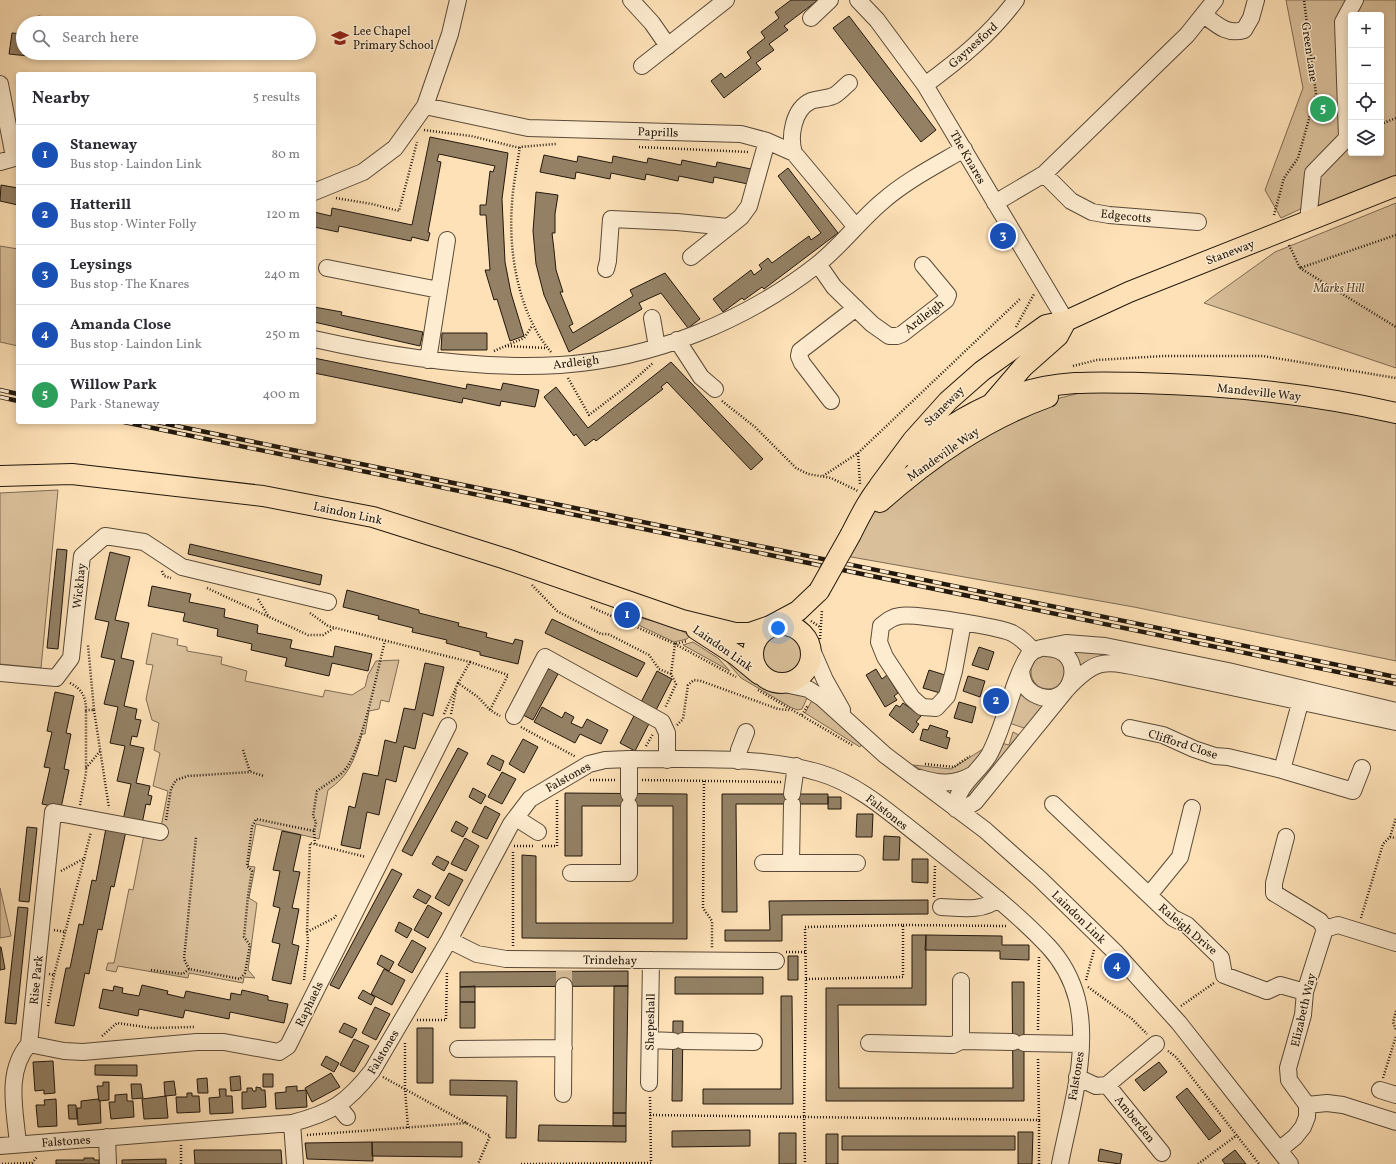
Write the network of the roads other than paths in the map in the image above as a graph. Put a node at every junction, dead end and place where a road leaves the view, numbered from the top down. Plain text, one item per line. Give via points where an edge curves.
1 (458, 0) edge
2 (631, 0) edge
3 (726, 0) edge
4 (830, 0) edge
5 (858, 0) edge
6 (1016, 0) edge
7 (1215, 0) edge
8 (1256, 0) edge
9 (1355, 0) edge
10 (1204, 15) junction
11 (811, 18) dead end
12 (668, 46) junction
13 (642, 66) dead end
14 (849, 83) dead end
15 (0, 84) edge
16 (925, 85) junction
17 (425, 106) junction
18 (765, 147) junction
19 (964, 149) junction
20 (794, 153) junction
21 (11, 159) edge
22 (1044, 174) junction
23 (1396, 186) edge
24 (316, 191) edge
25 (995, 203) junction
26 (1308, 221) junction
27 (1198, 222) dead end
28 (856, 227) junction
29 (728, 228) junction
30 (447, 240) dead end
31 (692, 257) dead end
32 (818, 264) junction
33 (923, 265) dead end
34 (328, 268) dead end
35 (606, 269) dead end
36 (439, 290) junction
37 (856, 308) junction
38 (652, 318) dead end
39 (1066, 321) junction
40 (316, 339) edge
41 (677, 340) junction
42 (656, 354) junction
43 (428, 360) junction
44 (1121, 383) junction
45 (717, 394) road end
46 (831, 401) dead end
47 (990, 405) junction
48 (1396, 413) edge
49 (955, 443) junction
50 (0, 476) edge
51 (879, 486) junction
52 (851, 534) junction
53 (328, 602) dead end
54 (818, 612) junction
55 (682, 620) junction
56 (962, 622) junction
57 (770, 626) junction
58 (815, 647) junction
59 (1037, 649) junction
60 (1021, 671) junction
61 (0, 673) edge
62 (758, 682) junction
63 (785, 684) junction
64 (1066, 690) junction
65 (1302, 696) junction
66 (1396, 710) edge
67 (511, 719) road end
68 (445, 722) road end
69 (1396, 722) edge
70 (850, 723) junction
71 (1130, 728) dead end
72 (746, 732) dead end
73 (629, 759) junction
74 (667, 760) junction
75 (738, 761) junction
76 (976, 761) junction
77 (796, 766) junction
78 (913, 767) junction
79 (1362, 768) dead end
80 (1282, 770) junction
81 (982, 794) junction
82 (1053, 804) dead end
83 (1192, 808) dead end
84 (956, 809) junction
85 (516, 818) junction
86 (984, 830) junction
87 (160, 832) road end
88 (538, 832) dead end
89 (1286, 837) dead end
90 (763, 863) dead end
91 (791, 863) junction
92 (857, 863) dead end
93 (571, 873) dead end
94 (1149, 895) junction
95 (998, 899) junction
96 (936, 910) road end
97 (1325, 929) junction
98 (449, 940) junction
99 (1396, 943) edge
100 (651, 960) junction
101 (776, 961) dead end
102 (564, 972) junction
103 (961, 982) dead end
104 (1305, 992) junction
105 (650, 1040) junction
106 (961, 1041) junction
107 (754, 1042) dead end
108 (29, 1044) junction
109 (869, 1044) dead end
110 (1081, 1044) junction
111 (1156, 1044) road end
112 (564, 1048) junction
113 (458, 1049) dead end
114 (1077, 1077) junction
115 (649, 1083) road end
116 (1107, 1084) junction
117 (1380, 1090) road end
118 (563, 1094) dead end
119 (1396, 1095) edge
120 (1308, 1105) junction
121 (1396, 1122) edge
122 (292, 1123) junction
123 (107, 1137) junction
124 (18, 1144) junction
125 (0, 1146) edge
126 (1279, 1150) junction
127 (1162, 1153) dead end
128 (108, 1164) edge
129 (294, 1164) edge
130 (1060, 1164) edge
131 (1290, 1164) edge

1 - 17 street via 450,34
2 - 12 street
3 - 12 street
4 - 11 street
5 - 16 street, The Knares via 877,20
6 - 16 street, Gaynesford via 1005,16 972,49
7 - 10 street
8 - 10 street via 1251,18 1244,30 1226,31
9 - 26 street via 1343,22 1347,138 1313,173
10 - 22 street via 1131,91
12 - 13 street
14 - 20 street via 834,96 810,102 801,109 791,142
15 - 21 street
16 - 19 street, The Knares
17 - 18 street, Paprills via 528,128 741,134
17 - 24 street via 395,148 363,172
18 - 20 street, Paprills
18 - 29 street via 748,206 741,217
19 - 25 street, The Knares
19 - 28 street, Ardleigh via 902,186 882,201
20 - 28 street, Paprills
22 - 25 street
22 - 27 street, Edgecotts via 1071,201 1092,212
23 - 26 main road, Staneway
25 - 39 street, The Knares
26 - 39 main road, Staneway via 1278,223
28 - 32 street, Ardleigh
29 - 31 street
29 - 35 street via 677,222 611,219
30 - 36 street
32 - 37 street, Ardleigh via 834,286
32 - 41 street, Ardleigh via 738,314
33 - 37 street, Ardleigh via 948,295 946,300 902,334 889,336
34 - 36 street
36 - 43 street
37 - 46 street via 800,351 802,363
38 - 42 street
39 - 47 main road via 1058,336 1023,367
39 - 51 main road, Staneway via 1046,324 982,371 948,401 912,440
40 - 43 street, Ardleigh via 362,350
41 - 42 street, Ardleigh
41 - 45 street via 701,377
42 - 43 street, Ardleigh via 561,365 517,366
44 - 47 main road, Mandeville Way via 1057,385 1018,393
44 - 48 main road, Mandeville Way via 1176,384 1268,392 1358,404
44 - 49 main road, Mandeville Way via 1077,390 1035,402 986,424
47 - 49 main road
47 - 51 main road, Mandeville Way via 935,437
49 - 52 main road, Mandeville Way via 895,489
50 - 55 main road, Laindon Link via 79,474 263,496 373,517 506,559
51 - 52 main road, Mandeville Way
52 - 54 main road, Mandeville Way, bridge
53 - 61 street, Wickhay via 182,567 144,542 105,536 82,556 71,658 56,678
54 - 57 main road, Mandeville Way via 798,611
54 - 58 main road, Mandeville Way
55 - 57 main road, Laindon Link via 742,633 759,631
55 - 62 main road, Laindon Link via 736,655
56 - 56 street via 902,615 891,618 881,626 879,642 885,657 912,698 922,707 936,708 947,696
56 - 59 street via 1010,632
57 - 58 main road via 787,625 795,628
57 - 62 main road via 762,632 753,647
58 - 63 main road via 805,671
58 - 70 street, Laindon Link via 825,680
59 - 60 street via 1026,659
59 - 64 street via 1062,651 1071,661 1073,676
59 - 65 street via 1066,643 1105,646 1149,654
60 - 64 street via 1024,685 1038,696 1050,698
60 - 76 street via 989,755
62 - 63 main road
63 - 70 street, Laindon Link via 802,687 815,693
64 - 65 street via 1087,669 1105,663
64 - 81 street
65 - 66 street
65 - 69 street
65 - 80 street
67 - 74 street via 545,657 663,726
68 - 108 street, Raphaels via 288,1046 279,1052 224,1042 197,1042 84,1052
70 - 78 street, Laindon Link via 885,755
71 - 80 street, Clifford Close via 1163,736 1215,756
72 - 75 street
73 - 74 street, Falstones
73 - 85 street, Falstones via 589,764 530,799
73 - 93 street via 629,873
74 - 75 street, Falstones
75 - 77 street, Falstones
76 - 78 street via 972,775 956,783 935,782
76 - 84 street via 959,794
77 - 91 street via 792,793
77 - 95 street, Falstones via 844,782 866,795
78 - 84 street, Laindon Link
79 - 80 street, Clifford Close via 1353,791
81 - 84 street via 967,808
81 - 86 street via 975,812
82 - 94 street, Raleigh Drive
83 - 94 street, Raleigh Drive via 1180,857
84 - 86 street, Laindon Link
85 - 88 street
85 - 98 street, Falstones
86 - 126 street, Laindon Link via 1040,879 1116,954 1171,1014
87 - 108 street, Rise Park via 53,812
89 - 97 street via 1274,883 1274,893 1320,921
90 - 91 street
91 - 92 street
94 - 104 street, Raleigh Drive via 1173,918 1187,925 1221,958 1224,975 1267,991 1280,985
95 - 96 street via 980,908
95 - 110 street, Falstones via 1048,946 1070,978 1080,1018
97 - 99 street via 1338,925
97 - 104 street, Elizabeth Way
98 - 102 street, Trindehay via 490,958
98 - 122 street, Falstones via 372,1071 343,1112
100 - 101 street, Trindehay
100 - 102 street, Trindehay
100 - 105 street, Shepeshall
102 - 112 street
103 - 106 street
104 - 120 street, Elizabeth Way via 1303,1015 1288,1068 1289,1080
105 - 107 street
105 - 115 street, Shepeshall
106 - 109 street via 953,1045
106 - 110 street
108 - 124 street, Rise Park via 21,1053 14,1071
110 - 114 street, Falstones
111 - 116 street, Amberden
112 - 113 street
112 - 118 street
114 - 116 street, Amberden via 1096,1086
114 - 130 street, Falstones
116 - 127 street, Amberden
117 - 119 street
120 - 121 street via 1327,1102 1343,1104
120 - 126 street via 1303,1127
122 - 123 street, Falstones
122 - 129 street
123 - 124 street, Falstones
123 - 128 street
124 - 125 street, Falstones
126 - 131 street, Laindon Link

